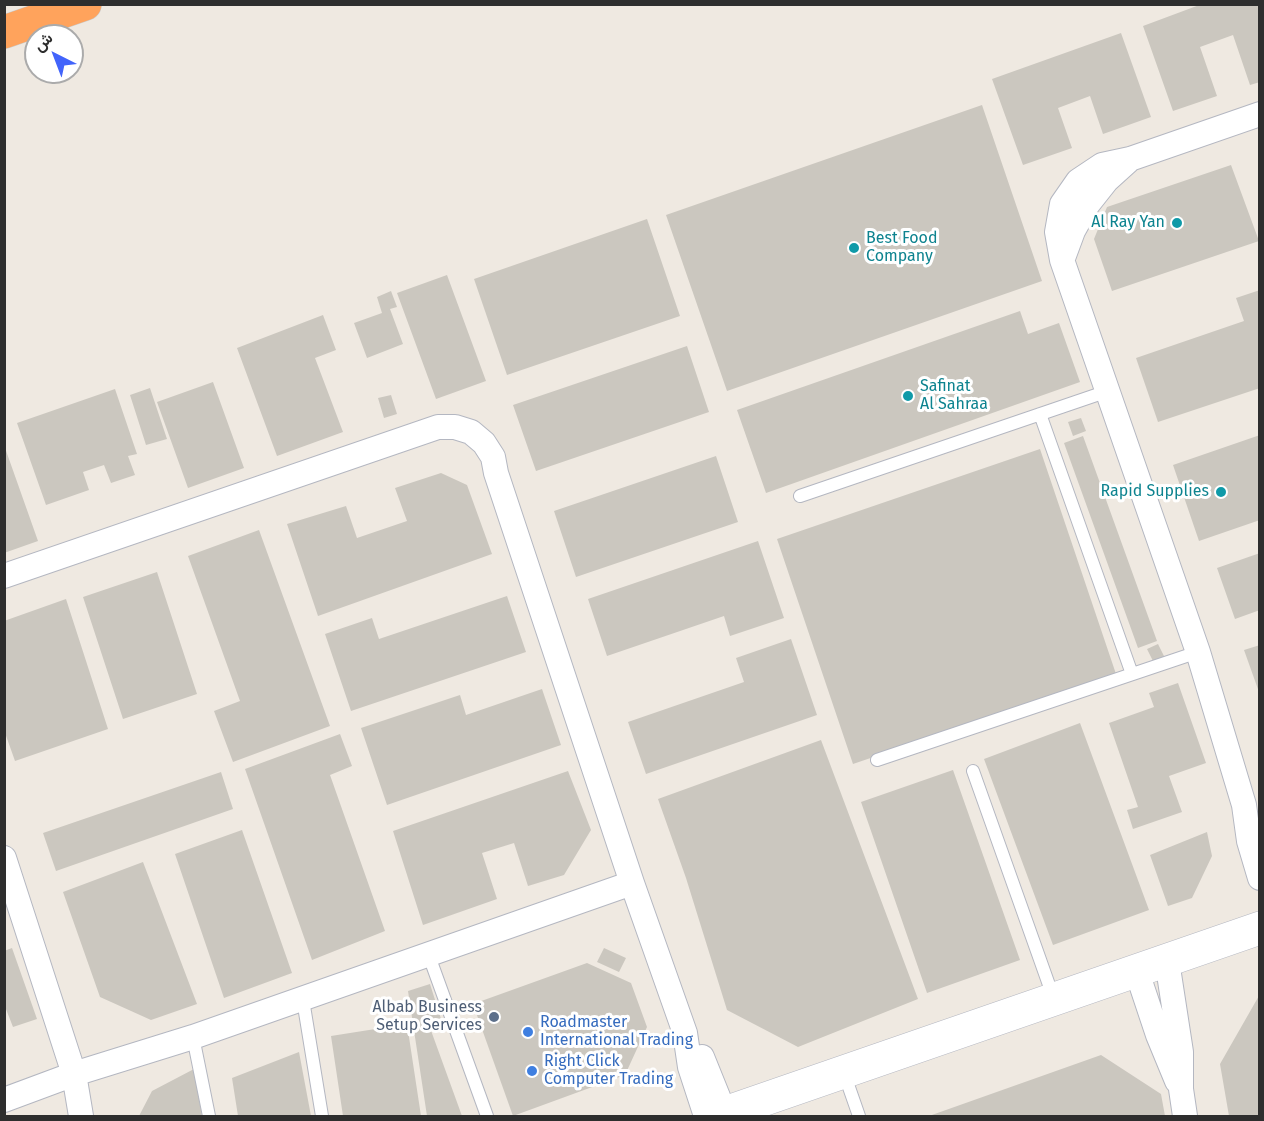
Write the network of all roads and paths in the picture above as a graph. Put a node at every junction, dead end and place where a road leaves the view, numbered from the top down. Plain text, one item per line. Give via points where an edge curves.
1 (85, 4) edge
2 (4, 32) edge
3 (1260, 114) edge
4 (1108, 391) junction
5 (1040, 414) junction
6 (800, 496) dead end
7 (4, 576) edge
8 (1198, 652) junction
9 (1132, 674) junction
10 (877, 760) dead end
11 (973, 771) dead end
12 (1244, 805) junction
13 (1260, 828) edge
14 (4, 858) edge
15 (1260, 878) edge
16 (632, 883) junction
17 (1260, 928) edge
18 (429, 956) junction
19 (1152, 966) junction
20 (303, 999) junction
21 (1054, 1001) junction
22 (194, 1038) junction
23 (844, 1073) junction
24 (74, 1074) junction
25 (1181, 1089) junction
26 (4, 1100) edge
27 (81, 1116) edge
28 (209, 1116) edge
29 (322, 1116) edge
30 (487, 1116) edge
31 (716, 1116) edge
32 (859, 1116) edge
33 (1185, 1116) edge

1 - 2 highway
3 - 4 street via 1130,159 1107,180 1073,231 1062,260
4 - 5 lane
4 - 8 street
5 - 6 lane
5 - 9 lane
7 - 16 street via 422,432 463,446 496,473
8 - 9 lane
8 - 12 street
9 - 10 lane
11 - 21 lane
12 - 13 street
12 - 15 street
14 - 24 street
16 - 18 street
16 - 31 street via 685,1033 704,1062
17 - 19 main road
18 - 20 street
18 - 30 lane
19 - 21 main road
19 - 25 street via 1181,1052
19 - 25 street via 1161,1045
20 - 22 street
20 - 29 lane
21 - 23 main road
22 - 24 street
22 - 28 lane
23 - 31 main road
23 - 32 lane
24 - 26 street
24 - 27 street
25 - 33 street

